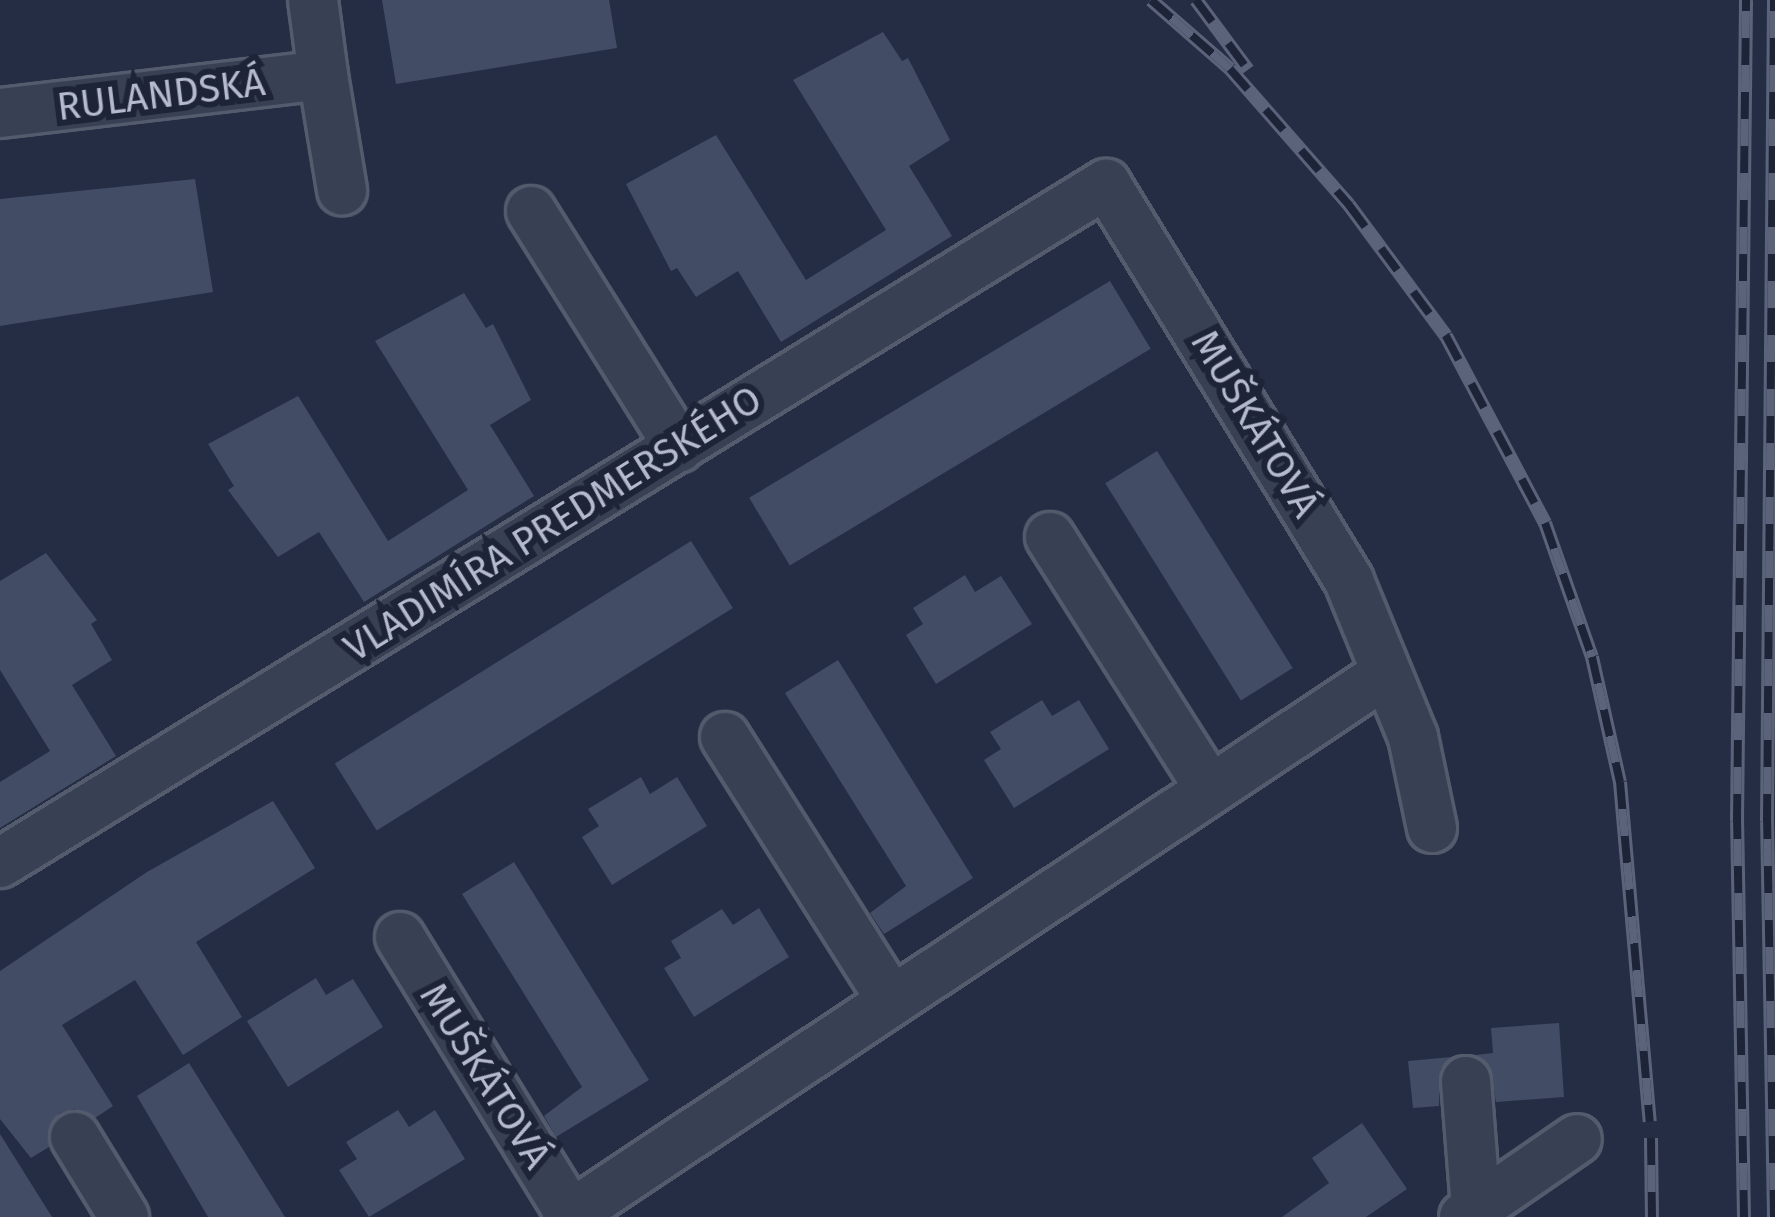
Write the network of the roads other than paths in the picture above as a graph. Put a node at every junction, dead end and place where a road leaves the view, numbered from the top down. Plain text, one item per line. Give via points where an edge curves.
1 (313, 0) edge
2 (322, 75) junction
3 (0, 113) edge
4 (1106, 184) joint
5 (342, 190) dead end
6 (531, 211) dead end
7 (679, 447) junction
8 (1050, 537) dead end
9 (1385, 674) junction
10 (725, 737) dead end
11 (1210, 789) junction
12 (1432, 828) dead end
13 (0, 863) edge
14 (400, 937) dead end
15 (892, 1000) junction
16 (1466, 1081) dead end
17 (75, 1137) dead end
18 (1577, 1139) dead end
19 (1470, 1213) edge
20 (569, 1216) edge
21 (124, 1217) edge

1 - 2 street, RULANDSKÁ
2 - 3 street, RULANDSKÁ
2 - 5 street, RULANDSKÁ
4 - 7 street, VLADIMÍRA PREDMERSKÉHO
4 - 9 street, MUŠKÁTOVÁ via 1349,581
6 - 7 street
7 - 13 street, VLADIMÍRA PREDMERSKÉHO
8 - 11 street
9 - 11 street, MUŠKÁTOVÁ
9 - 12 street, MUŠKÁTOVÁ via 1413,737
10 - 15 street
11 - 15 street, MUŠKÁTOVÁ
14 - 20 street, MUŠKÁTOVÁ
15 - 20 street, MUŠKÁTOVÁ
16 - 19 street
17 - 21 street
18 - 19 street

